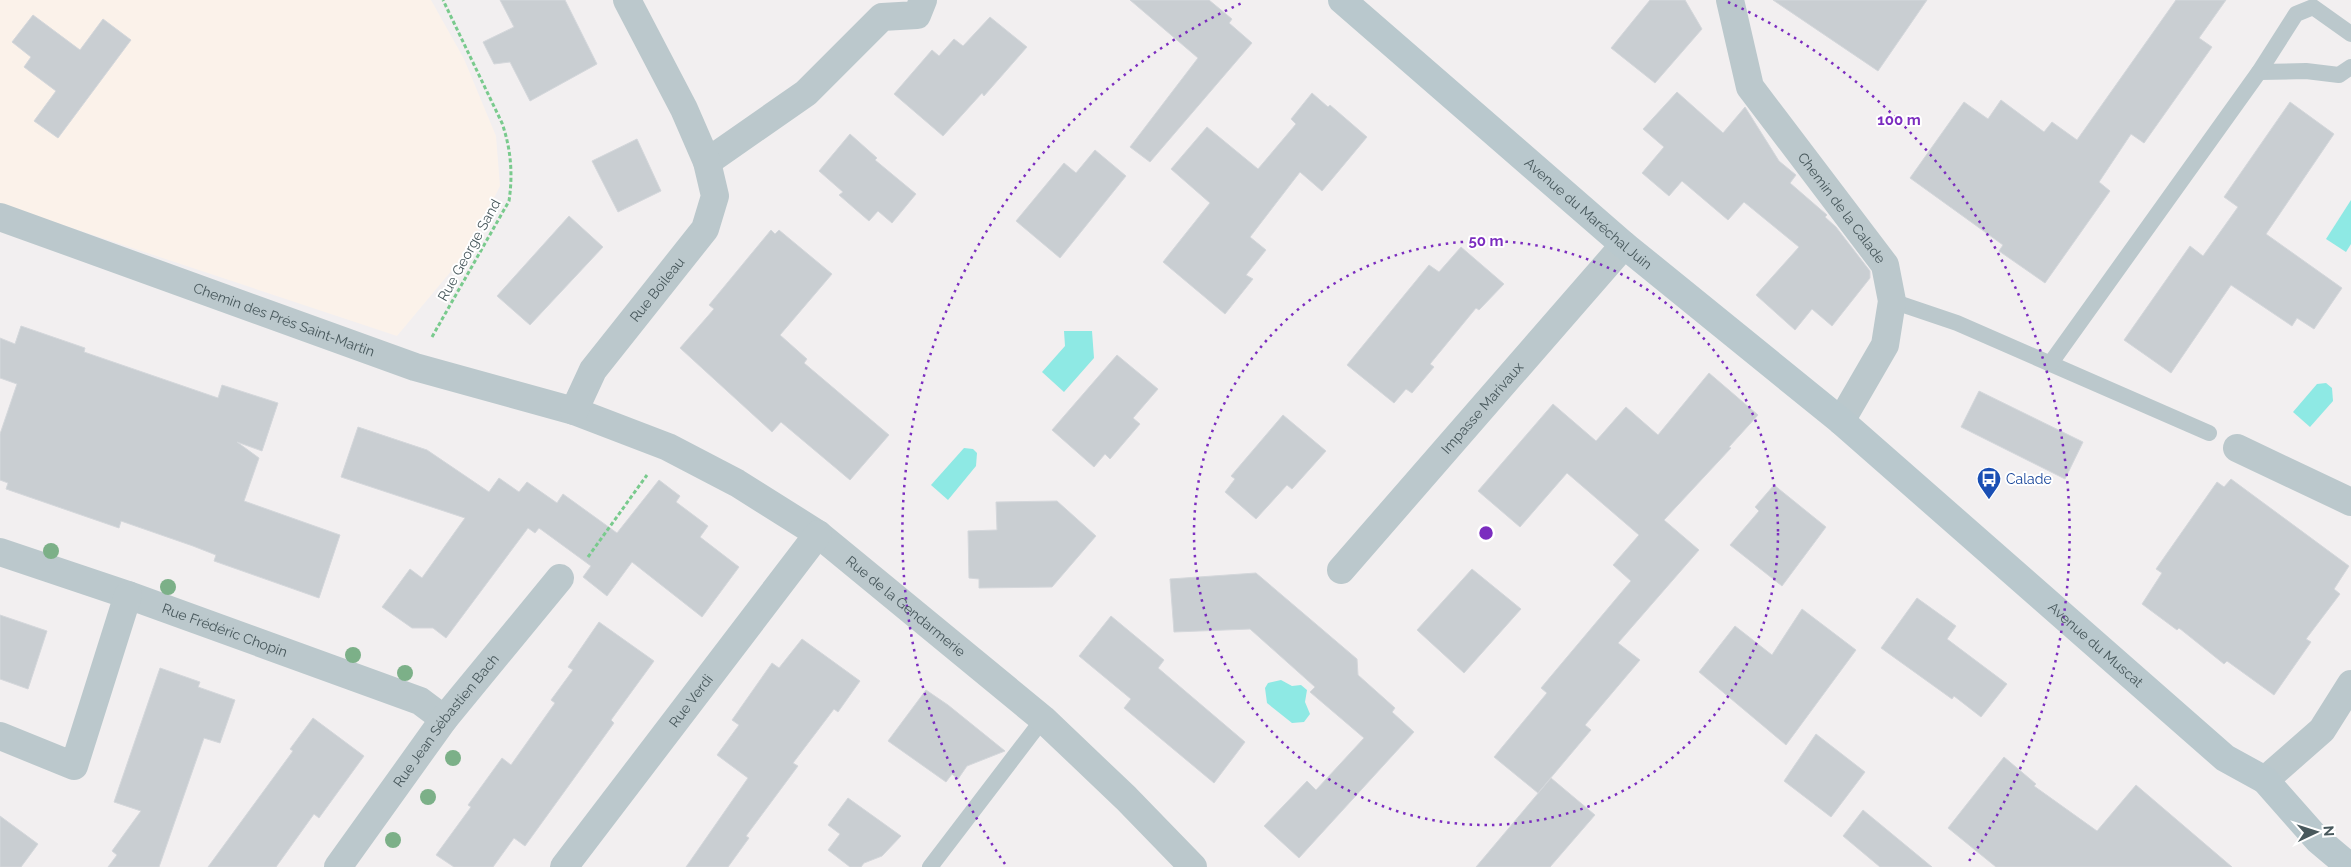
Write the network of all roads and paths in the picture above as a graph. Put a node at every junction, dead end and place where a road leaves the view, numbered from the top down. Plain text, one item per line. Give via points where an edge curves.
1 (444, 0) edge
2 (627, 0) edge
3 (923, 0) edge
4 (1342, 0) edge
5 (1730, 0) edge
6 (878, 9) edge
7 (2351, 34) edge
8 (2351, 67) edge
9 (2259, 72) junction
10 (707, 162) junction
11 (0, 217) edge
12 (1624, 245) junction
13 (1892, 301) junction
14 (2050, 364) junction
15 (415, 367) junction
16 (574, 411) junction
17 (1841, 421) junction
18 (2209, 433) dead end
19 (668, 447) junction
20 (2237, 448) dead end
21 (2351, 502) edge
22 (818, 534) junction
23 (0, 552) edge
24 (1341, 570) dead end
25 (560, 578) joint
26 (128, 596) junction
27 (2351, 684) edge
28 (444, 719) junction
29 (1043, 719) junction
30 (0, 736) edge
31 (2265, 780) junction
32 (338, 867) edge
33 (564, 867) edge
34 (930, 867) edge
35 (1193, 867) edge
36 (2350, 867) edge

1 - 15 path, Rue George Sand via 502,123 509,144 512,181 510,201
2 - 10 street, Rue Boileau via 684,109
3 - 6 street via 917,15
4 - 12 main road, Avenue du Maréchal Juin
5 - 13 street, Chemin de la Calade via 1750,87 1885,264
6 - 10 street via 806,93
7 - 9 lane via 2313,7 2296,14
8 - 9 lane via 2339,75 2306,71
9 - 14 lane
10 - 16 street, Rue Boileau via 715,196 705,228 593,370
11 - 15 street, Chemin des Prés Saint-Martin
12 - 17 main road, Avenue du Maréchal Juin
12 - 24 street, Impasse Marivaux
13 - 14 lane via 1957,322
13 - 17 street, Chemin de la Calade via 1885,345
14 - 18 lane
15 - 16 street, Chemin des Prés Saint-Martin
16 - 19 street, Rue de la Gendarmerie
17 - 31 main road, Avenue du Muscat via 2225,758
19 - 22 street, Rue de la Gendarmerie via 737,483
19 - 25 path via 579,568
20 - 21 street
22 - 29 street, Rue de la Gendarmerie
22 - 33 street, Rue Verdi
23 - 26 street, Rue Frédéric Chopin
25 - 28 street, Rue Jean Sébastien Bach
26 - 28 street, Rue Frédéric Chopin via 420,701
26 - 30 street via 74,766
27 - 31 street via 2322,730
28 - 32 street, Rue Jean Sébastien Bach
29 - 34 lane
29 - 35 street, Rue de la Gendarmerie
31 - 36 main road, Avenue du Muscat via 2318,840

